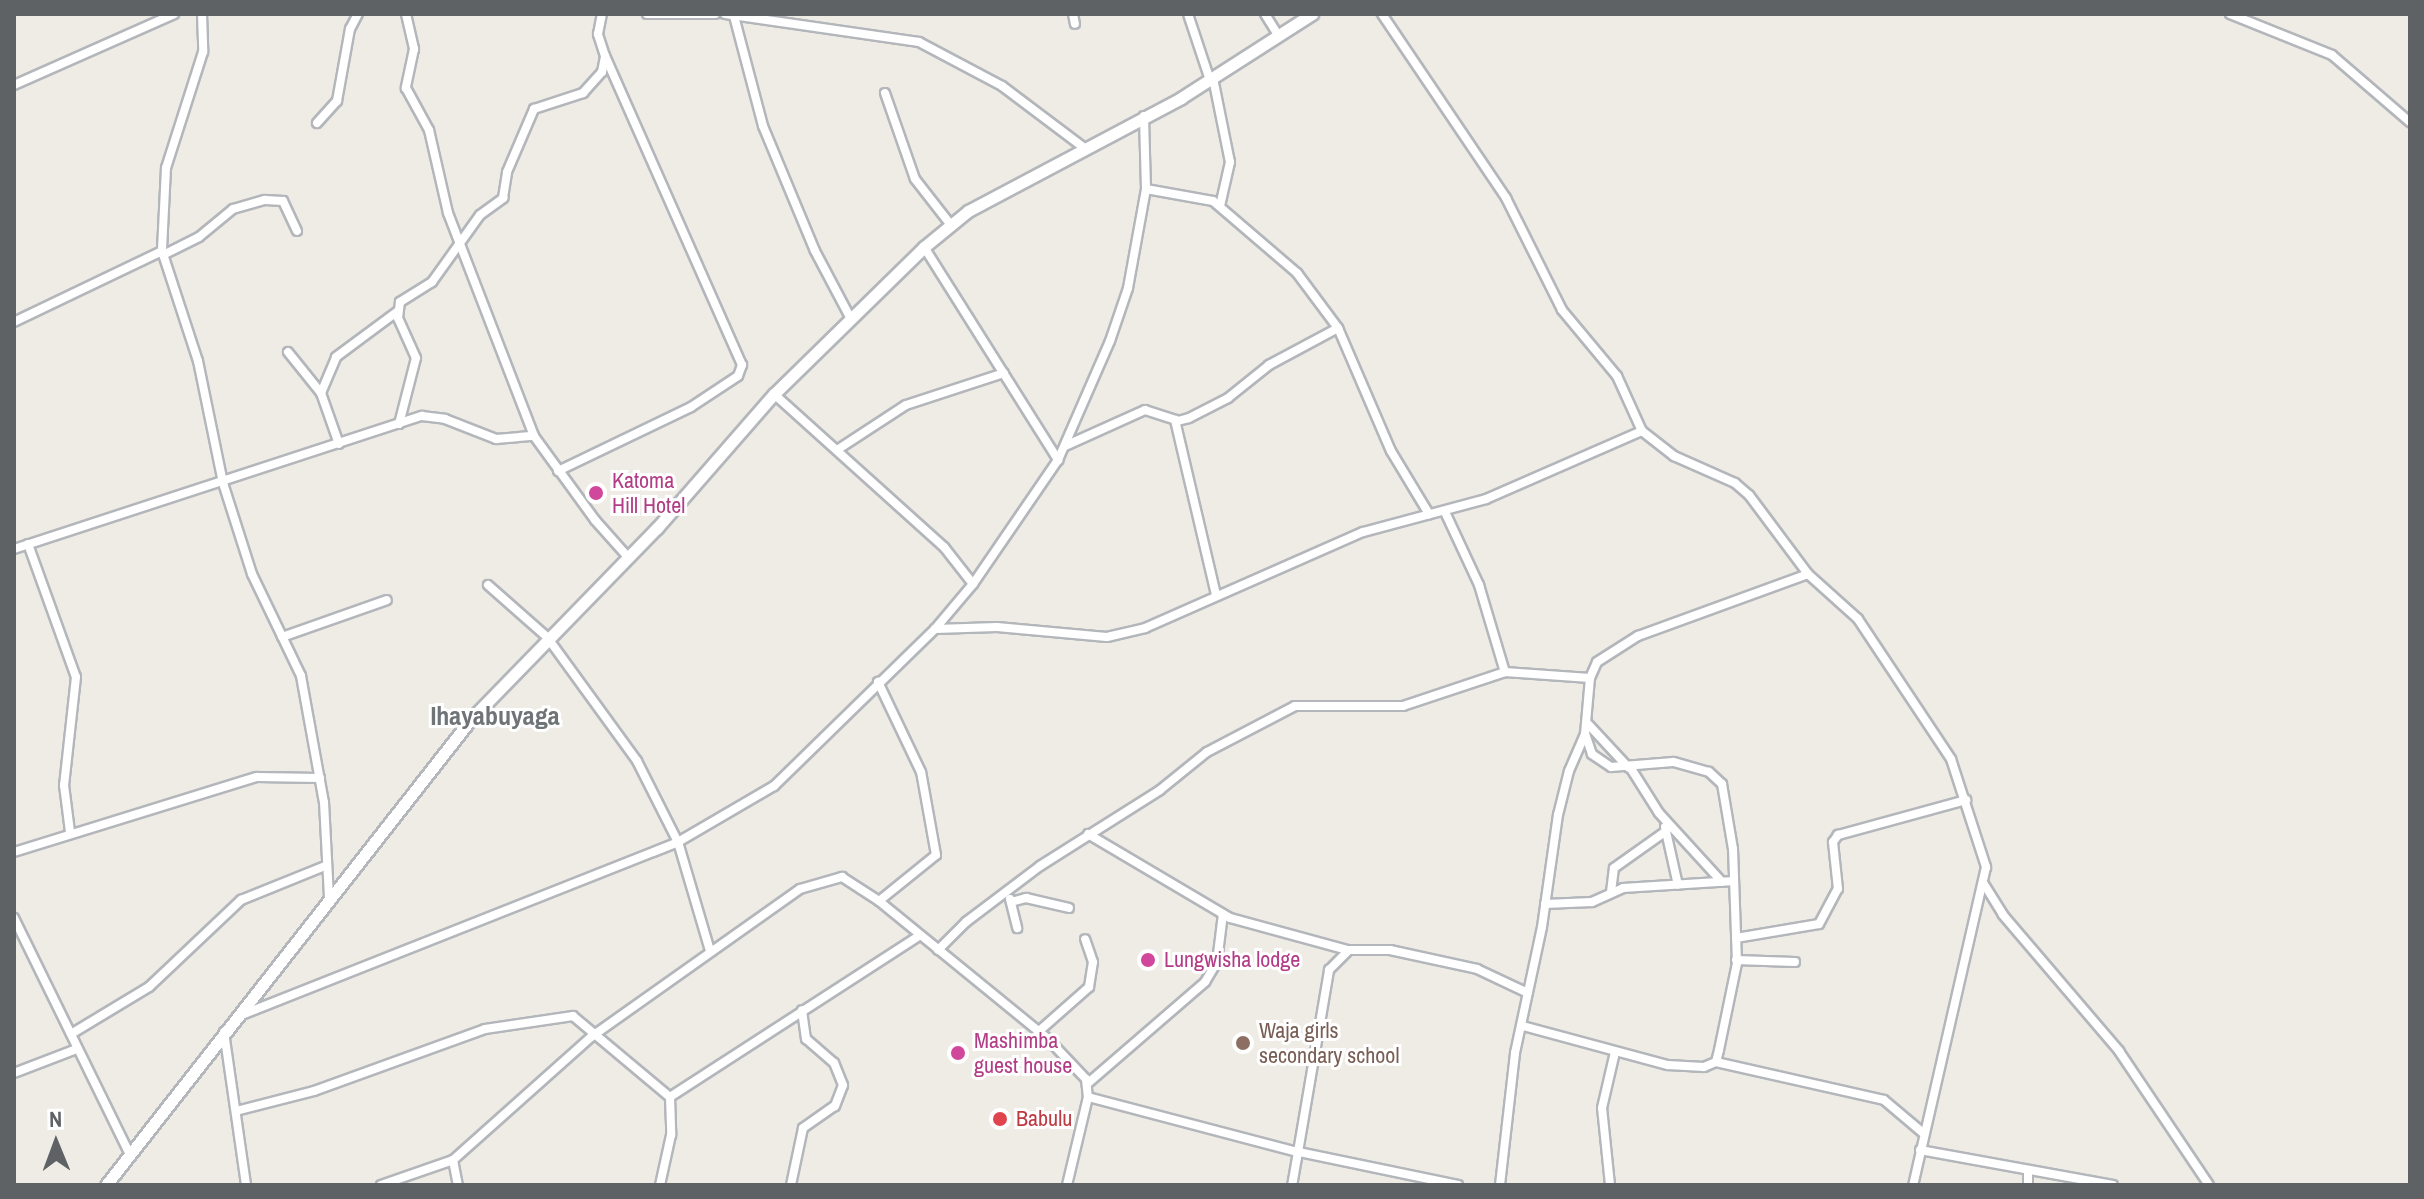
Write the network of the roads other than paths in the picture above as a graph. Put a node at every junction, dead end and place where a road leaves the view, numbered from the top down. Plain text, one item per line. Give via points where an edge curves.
1 (174, 14) edge
2 (202, 14) edge
3 (358, 14) edge
4 (406, 14) edge
5 (602, 14) edge
6 (647, 14) edge
7 (715, 14) edge
8 (1188, 14) edge
9 (1265, 14) edge
10 (1312, 14) edge
11 (1382, 14) edge
12 (2230, 14) edge
13 (664, 15) edge
14 (729, 15) edge
15 (781, 19) edge
16 (1279, 36) junction
17 (605, 56) junction
18 (1212, 79) junction
19 (14, 85) edge
20 (885, 93) dead end
21 (1144, 116) junction
22 (2410, 122) edge
23 (317, 123) dead end
24 (1083, 147) junction
25 (1146, 189) junction
26 (1220, 206) junction
27 (951, 225) junction
28 (297, 231) dead end
29 (462, 243) junction
30 (924, 247) junction
31 (162, 253) junction
32 (398, 311) junction
33 (851, 319) junction
34 (14, 322) edge
35 (1338, 328) junction
36 (288, 352) dead end
37 (1004, 373) junction
38 (321, 393) junction
39 (774, 394) junction
40 (1175, 420) junction
41 (399, 424) junction
42 (1642, 431) junction
43 (534, 436) junction
44 (339, 444) junction
45 (1064, 447) junction
46 (837, 450) junction
47 (1058, 460) junction
48 (558, 471) junction
49 (223, 483) junction
50 (1445, 512) junction
51 (1429, 514) junction
52 (28, 544) junction
53 (14, 549) edge
54 (628, 557) junction
55 (1808, 574) junction
56 (973, 584) junction
57 (488, 585) dead end
58 (1216, 595) junction
59 (387, 600) dead end
60 (935, 629) junction
61 (282, 637) junction
62 (547, 637) junction
63 (1505, 672) junction
64 (1590, 678) junction
65 (878, 682) junction
66 (1588, 724) junction
67 (1585, 734) junction
68 (1629, 767) junction
69 (320, 778) junction
70 (1966, 800) junction
71 (1664, 818) junction
72 (1666, 831) junction
73 (70, 832) junction
74 (1088, 834) junction
75 (678, 842) junction
76 (14, 852) edge
77 (325, 866) junction
78 (1734, 881) junction
79 (1722, 882) junction
80 (1984, 884) junction
81 (1678, 885) junction
82 (1004, 892) junction
83 (1611, 892) junction
84 (329, 899) junction
85 (879, 901) junction
86 (1011, 902) junction
87 (1545, 904) junction
88 (1069, 908) dead end
89 (1223, 914) junction
90 (14, 918) edge
91 (1017, 928) dead end
92 (917, 937) junction
93 (1736, 938) junction
94 (1085, 939) dead end
95 (938, 950) junction
96 (1349, 950) junction
97 (710, 951) junction
98 (1736, 960) junction
99 (1795, 962) dead end
100 (1528, 993) junction
101 (802, 1010) junction
102 (235, 1017) junction
103 (1523, 1026) junction
104 (224, 1032) junction
105 (1038, 1032) junction
106 (71, 1034) junction
107 (591, 1037) junction
108 (77, 1049) junction
109 (1615, 1052) junction
110 (1716, 1062) junction
111 (14, 1073) edge
112 (1087, 1084) junction
113 (670, 1097) junction
114 (1088, 1097) junction
115 (236, 1111) junction
116 (1923, 1133) junction
117 (1920, 1150) junction
118 (1298, 1152) junction
119 (130, 1155) junction
120 (453, 1160) junction
121 (2028, 1171) junction
122 (106, 1185) edge
123 (246, 1185) edge
124 (381, 1185) edge
125 (458, 1185) edge
126 (660, 1185) edge
127 (791, 1185) edge
128 (1067, 1185) edge
129 (1292, 1185) edge
130 (1458, 1185) edge
131 (1500, 1185) edge
132 (1610, 1185) edge
133 (1913, 1185) edge
134 (2028, 1185) edge
135 (2113, 1185) edge
136 (2209, 1185) edge

1 - 19 street
2 - 31 street via 203,52 166,168
3 - 23 street via 350,29 337,101
4 - 29 street via 414,49 406,88 429,130 448,213
5 - 17 street via 598,34
6 - 13 street
7 - 13 street
8 - 18 street
9 - 16 street
10 - 16 main road
11 - 42 street via 1506,198 1562,310 1617,376
12 - 22 street via 2332,55
14 - 15 street
14 - 33 street via 763,126 815,251
15 - 24 street via 935,49 1002,86
16 - 18 main road
17 - 29 street via 602,72 583,93 534,109 507,172 503,198 486,208
17 - 48 street via 742,365 738,376 691,407
18 - 21 main road
18 - 26 street via 1230,162
20 - 27 street via 915,179
21 - 24 main road
21 - 25 street
24 - 27 main road
25 - 26 street via 1197,195
25 - 45 street via 1128,288
26 - 35 street via 1297,273
27 - 30 main road
28 - 31 street via 283,201 265,200 233,209 199,237
29 - 32 street via 432,282 400,302
29 - 43 street
30 - 33 main road
30 - 37 street
31 - 34 street
31 - 49 street via 198,361
32 - 38 street via 336,357
32 - 41 street via 416,358
33 - 39 main road
35 - 40 street via 1269,365 1228,398
35 - 51 street via 1391,451
36 - 38 street
37 - 46 street via 906,405
37 - 47 street
38 - 44 street
39 - 46 street
39 - 54 main road
40 - 45 street via 1145,410
40 - 58 street
41 - 43 street via 422,416 496,439
41 - 44 street
42 - 50 street
42 - 55 street via 1674,456 1742,488
43 - 48 street
44 - 49 street
45 - 47 street
46 - 56 street via 944,547
47 - 56 street
48 - 54 street
49 - 52 street
49 - 61 street via 261,599
50 - 51 street
50 - 63 street via 1479,585
51 - 58 street via 1363,532
52 - 53 street
52 - 73 street via 76,677 64,785
54 - 62 main road
55 - 64 street via 1638,636 1605,653
55 - 70 street via 1858,619 1878,645 1951,759
56 - 60 street
57 - 62 street
58 - 60 street via 1145,628 1107,637 997,627
59 - 61 street
60 - 65 street
61 - 69 street via 301,676
62 - 75 street via 637,761
62 - 84 main road via 471,719
63 - 64 street
63 - 74 street via 1403,706 1295,706 1207,752 1160,790
64 - 66 street
65 - 75 street via 774,786
65 - 85 street via 921,772 928,822 939,850
66 - 67 street
66 - 68 street
67 - 68 street via 1599,762
67 - 87 street via 1569,771
68 - 71 street
68 - 78 street via 1673,762 1716,775 1727,805
69 - 73 street via 257,777
69 - 77 street
70 - 80 street via 1985,852
70 - 93 street via 1838,835 1833,842 1838,889 1819,924
71 - 72 street
71 - 79 street
72 - 81 street
72 - 83 street via 1614,868
73 - 76 street
74 - 82 street
74 - 89 street
75 - 97 street
75 - 102 street
77 - 84 street
77 - 106 street via 241,900 149,987
78 - 79 street
78 - 93 street
79 - 81 street
80 - 116 street
80 - 136 street via 2003,915 2119,1051
81 - 83 street
82 - 86 street
82 - 95 street
83 - 87 street via 1592,902
84 - 102 main road
85 - 92 street
85 - 97 street via 842,877 817,881
86 - 88 street via 1026,898
86 - 91 street
87 - 100 street
89 - 96 street
89 - 112 street via 1217,962 1205,982
90 - 106 street
92 - 95 street
92 - 101 street
93 - 98 street
94 - 105 street via 1093,962 1089,987
95 - 105 street
96 - 100 street via 1390,950 1477,969
96 - 118 street via 1334,960 1325,983
97 - 107 street
98 - 99 street
98 - 110 street
100 - 103 street
101 - 113 street
101 - 127 street via 806,1039 834,1063 843,1085 835,1106 803,1128
102 - 104 main road
103 - 109 street
103 - 131 street via 1507,1106
104 - 115 street
104 - 119 main road
105 - 112 street
106 - 108 street
107 - 113 street
107 - 115 street via 573,1016 500,1026 314,1091
107 - 120 street
108 - 111 street
108 - 119 street
109 - 110 street via 1668,1065 1704,1067
109 - 132 street via 1602,1108
110 - 116 street via 1884,1100
112 - 114 street
113 - 126 street via 671,1135
114 - 118 street
114 - 128 street
115 - 123 street
116 - 117 street
117 - 121 street
117 - 133 street
118 - 129 street
118 - 130 street
119 - 122 main road
120 - 124 street
120 - 125 street
121 - 134 street
121 - 135 street

